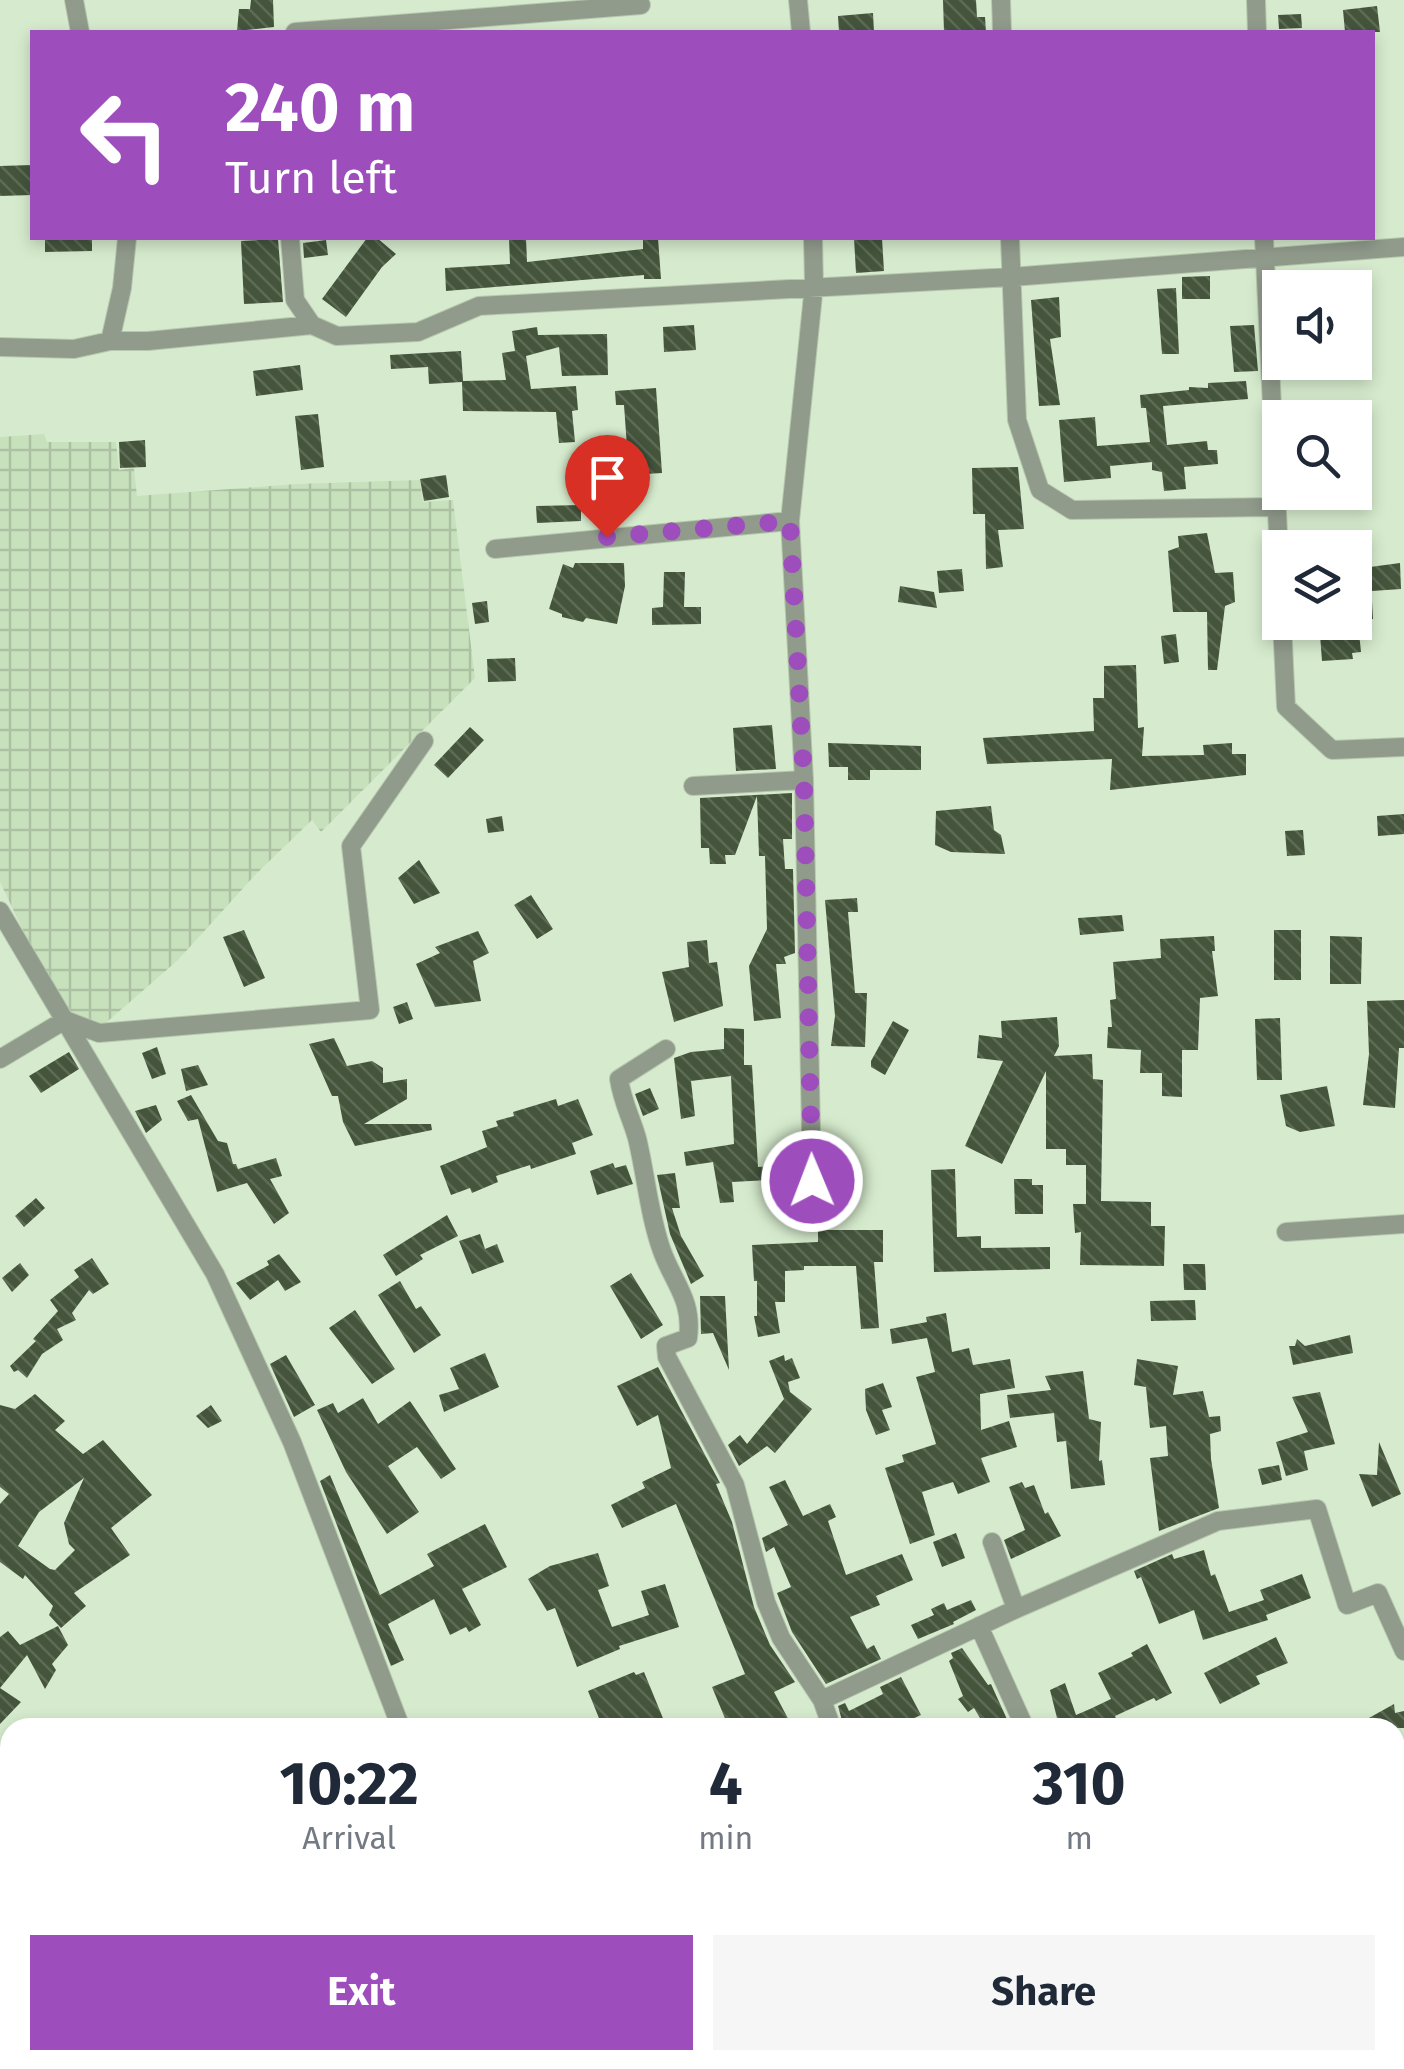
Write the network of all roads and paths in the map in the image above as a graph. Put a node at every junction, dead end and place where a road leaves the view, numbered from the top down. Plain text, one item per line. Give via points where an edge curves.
1 (74, 0) edge
2 (798, 0) edge
3 (1001, 0) edge
4 (1256, 0) edge
5 (641, 5) dead end
6 (80, 30) edge
7 (321, 30) edge
8 (800, 30) edge
9 (1002, 30) edge
10 (1257, 30) edge
11 (127, 240) edge
12 (290, 240) edge
13 (813, 240) edge
14 (1010, 240) edge
15 (1264, 240) edge
16 (1404, 248) edge
17 (1265, 258) junction
18 (1011, 277) junction
19 (814, 285) junction
20 (312, 325) junction
21 (110, 341) junction
22 (0, 347) edge
23 (1272, 400) edge
24 (1262, 506) edge
25 (790, 521) junction
26 (495, 550) dead end
27 (1283, 640) edge
28 (424, 740) dead end
29 (1404, 747) edge
30 (804, 780) junction
31 (693, 786) dead end
32 (0, 911) edge
33 (65, 1020) junction
34 (666, 1049) dead end
35 (0, 1060) edge
36 (812, 1181) dead end
37 (1404, 1224) edge
38 (1286, 1232) dead end
39 (992, 1542) dead end
40 (1016, 1609) junction
41 (979, 1626) junction
42 (1404, 1651) edge
43 (822, 1700) junction
44 (398, 1718) edge
45 (828, 1718) edge
46 (1020, 1718) edge

1 - 6 street
2 - 8 street
3 - 9 street
4 - 10 street
5 - 7 street
11 - 21 street
12 - 20 street via 294,300
13 - 19 street
14 - 18 street
15 - 17 street
16 - 17 street
17 - 18 street
17 - 23 street
18 - 19 street
18 - 24 street via 1017,420 1040,490 1072,510
19 - 20 street via 480,306 418,332 337,336
19 - 25 street
20 - 21 street
21 - 22 street via 74,349
25 - 26 street
25 - 30 street
27 - 29 street via 1286,707 1332,750
28 - 33 street via 351,846 370,1010 99,1033
30 - 31 street
30 - 36 street
32 - 33 street
33 - 35 street
33 - 44 street via 215,1274 292,1442
34 - 43 street via 619,1079 662,1252 690,1320 688,1338 666,1346 667,1356 735,1485 780,1638
37 - 38 street
39 - 40 street
40 - 41 street
40 - 42 street via 1218,1521 1317,1509 1347,1605 1378,1593
41 - 43 street
41 - 46 street
43 - 45 street

